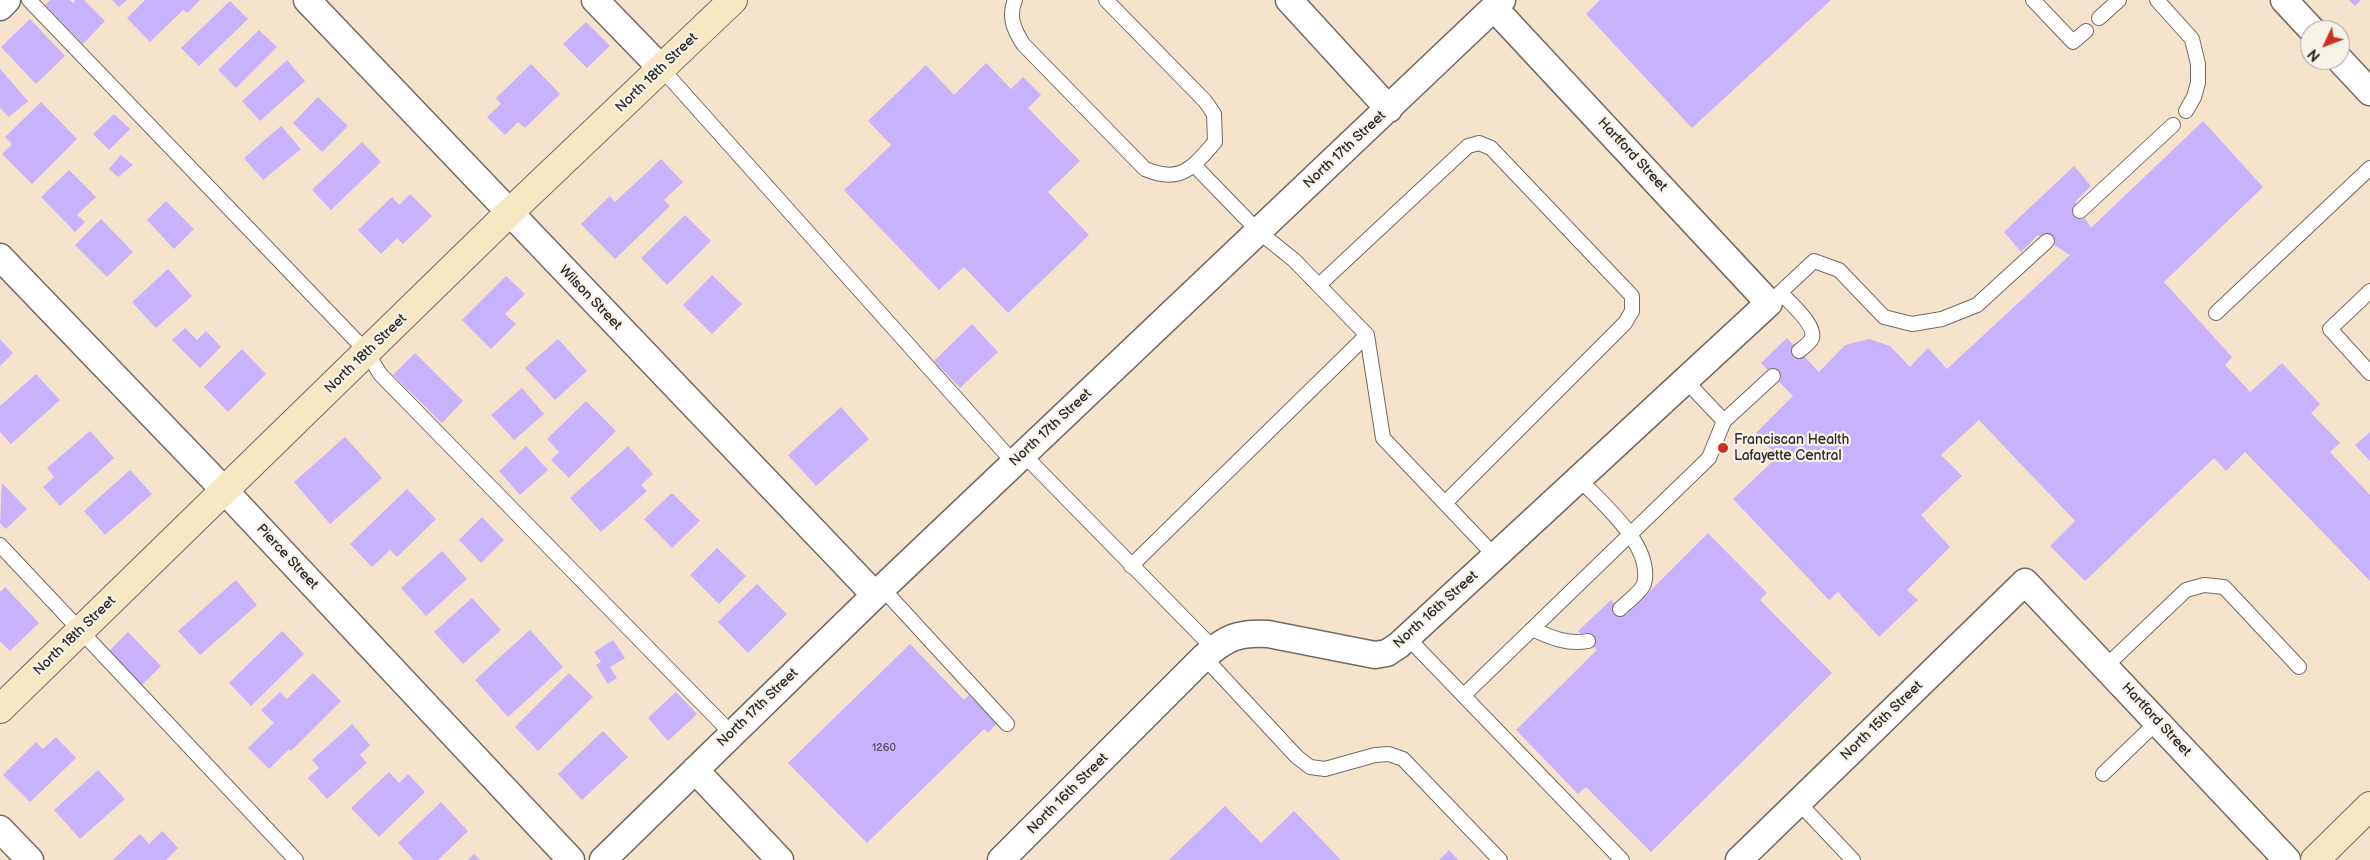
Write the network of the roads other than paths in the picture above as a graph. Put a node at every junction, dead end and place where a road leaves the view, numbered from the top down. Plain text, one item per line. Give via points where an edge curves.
1 (7, 0) edge
2 (29, 0) edge
3 (307, 0) edge
4 (595, 0) edge
5 (733, 0) edge
6 (1015, 0) edge
7 (1106, 0) edge
8 (1288, 0) edge
9 (2034, 0) edge
10 (2119, 0) edge
11 (2157, 0) edge
12 (2284, 0) edge
13 (1498, 4) edge
14 (0, 7) edge
15 (2099, 18) dead end
16 (2303, 20) edge
17 (2086, 31) dead end
18 (662, 69) junction
19 (2349, 70) edge
20 (2370, 92) edge
21 (1389, 109) junction
22 (2186, 111) dead end
23 (2173, 125) dead end
24 (1194, 165) junction
25 (2370, 168) edge
26 (2080, 211) dead end
27 (508, 213) junction
28 (1259, 232) junction
29 (2047, 241) dead end
30 (0, 257) edge
31 (1319, 285) junction
32 (2370, 291) edge
33 (1775, 298) junction
34 (2216, 313) dead end
35 (1367, 335) junction
36 (1800, 351) dead end
37 (367, 352) junction
38 (2370, 373) edge
39 (1773, 376) dead end
40 (1685, 380) junction
41 (1724, 421) junction
42 (1019, 459) junction
43 (1579, 478) junction
44 (225, 492) junction
45 (1445, 503) junction
46 (1630, 534) junction
47 (0, 544) edge
48 (1495, 556) junction
49 (1132, 566) junction
50 (2025, 582) joint
51 (878, 592) junction
52 (1620, 609) dead end
53 (1532, 629) junction
54 (80, 630) junction
55 (1408, 637) junction
56 (1588, 641) dead end
57 (1209, 653) junction
58 (2106, 666) junction
59 (2299, 667) dead end
60 (1464, 694) junction
61 (0, 709) edge
62 (2157, 722) junction
63 (1008, 724) dead end
64 (732, 734) junction
65 (695, 770) junction
66 (2103, 774) dead end
67 (1798, 802) junction
68 (2370, 806) edge
69 (0, 829) edge
70 (30, 860) edge
71 (296, 860) edge
72 (571, 860) edge
73 (603, 860) edge
74 (780, 860) edge
75 (1001, 860) edge
76 (1500, 860) edge
77 (1622, 860) edge
78 (1739, 860) edge
79 (1853, 860) edge
80 (2286, 860) edge
81 (2315, 860) edge

1 - 14 street
2 - 37 lane
3 - 27 street, Wilson Street
4 - 18 street
5 - 18 main road, North 18th Street
6 - 24 lane via 1011,17 1014,31 1023,44 1145,169 1173,176
7 - 24 lane via 1214,114 1215,142
8 - 21 street
9 - 17 lane via 2073,42
10 - 15 lane
11 - 22 lane via 2192,39 2198,64 2198,83
12 - 16 street
13 - 21 street, North 17th Street
13 - 33 street, Hartford Street
18 - 27 main road, North 18th Street
18 - 42 lane
19 - 20 street
21 - 28 street, North 17th Street
23 - 26 lane
24 - 28 lane
25 - 34 lane
27 - 37 main road, North 18th Street
27 - 51 street, Wilson Street
28 - 31 lane
28 - 42 street, North 17th Street
29 - 33 lane via 1977,305 1942,319 1912,324 1884,318 1839,270 1814,261
30 - 44 street, Pierce Street
31 - 35 lane
31 - 45 lane via 1468,146 1479,143 1491,148 1632,296 1632,311 1625,322
32 - 38 lane via 2330,330
33 - 36 lane via 1810,325 1813,332 1811,340
33 - 40 street, North 16th Street
35 - 45 lane via 1383,438
35 - 49 lane
37 - 44 main road, North 18th Street
37 - 64 lane via 380,374
39 - 41 lane
40 - 41 lane
40 - 43 street, North 16th Street
41 - 46 lane via 1708,458
42 - 49 lane
42 - 51 street, North 17th Street
43 - 46 lane
43 - 48 street, North 16th Street
44 - 54 main road, North 18th Street
44 - 72 street, Pierce Street
45 - 48 lane
46 - 52 lane via 1641,554 1644,579 1643,586
46 - 53 lane
47 - 54 lane
48 - 55 street, North 16th Street
49 - 57 lane
50 - 58 street, Hartford Street
50 - 67 street, North 15th Street
51 - 63 lane
51 - 64 street, North 17th Street
53 - 56 lane via 1563,641
53 - 60 lane
54 - 61 main road, North 18th Street
54 - 71 lane
55 - 57 street, North 16th Street via 1387,653 1375,655 1251,633 1225,640
55 - 60 lane
57 - 75 street, North 16th Street
57 - 76 lane via 1297,757 1310,767 1325,769 1375,755 1389,754 1403,760
58 - 59 lane via 2186,590 2204,585 2224,587
58 - 62 street, Hartford Street
60 - 77 lane
62 - 66 lane
62 - 80 street, Hartford Street
64 - 65 street, North 17th Street
65 - 73 street, North 17th Street
65 - 74 street
67 - 78 street, North 15th Street
67 - 79 lane
68 - 81 main road
69 - 70 street

